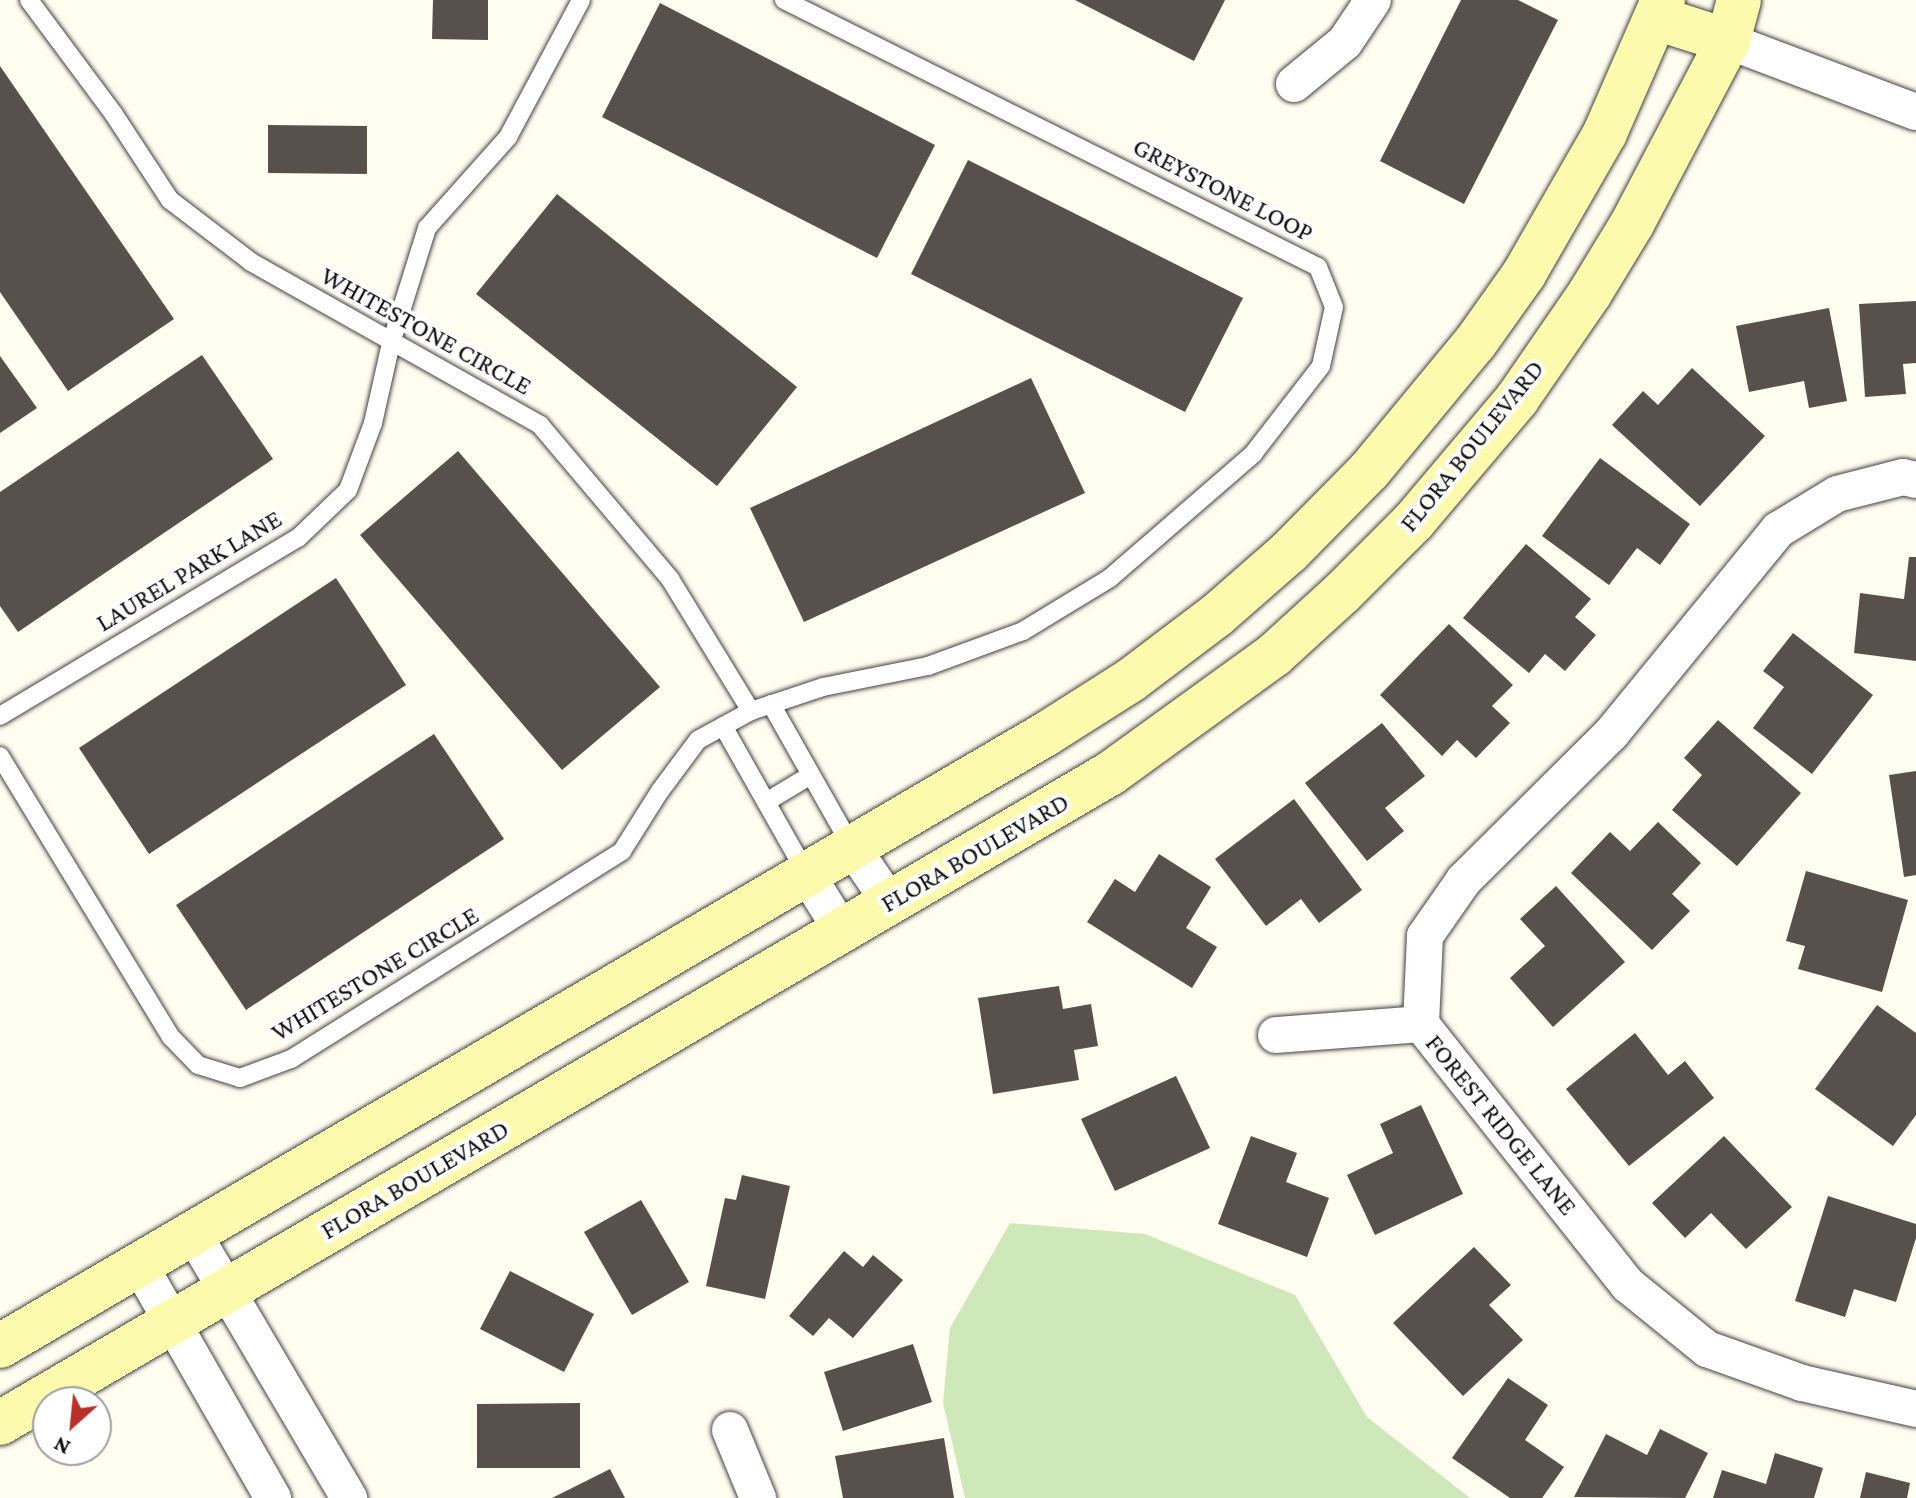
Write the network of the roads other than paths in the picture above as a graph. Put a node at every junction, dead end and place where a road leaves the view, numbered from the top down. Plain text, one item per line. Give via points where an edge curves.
1 (29, 0) edge
2 (581, 0) edge
3 (784, 0) edge
4 (1373, 0) edge
5 (1739, 0) edge
6 (1659, 9) edge
7 (1728, 41) junction
8 (1294, 84) dead end
9 (1916, 112) edge
10 (391, 343) junction
11 (1916, 480) edge
12 (771, 704) junction
13 (751, 711) junction
14 (0, 716) edge
15 (723, 726) junction
16 (0, 756) edge
17 (811, 775) junction
18 (766, 802) junction
19 (852, 847) junction
20 (806, 873) junction
21 (890, 903) junction
22 (842, 931) junction
23 (1421, 1024) junction
24 (1276, 1035) dead end
25 (193, 1233) junction
26 (139, 1264) junction
27 (226, 1290) junction
28 (172, 1322) junction
29 (0, 1346) edge
30 (1916, 1409) edge
31 (0, 1423) edge
32 (730, 1430) dead end
33 (273, 1498) edge
34 (349, 1498) edge
35 (758, 1498) edge

1 - 10 lane, WHITESTONE CIRCLE via 170,200 251,262
2 - 10 lane via 508,137 427,228
3 - 12 lane, GREYSTONE LOOP via 1318,267 1334,307 1321,366 1253,454 1110,578 1023,631 941,661
4 - 8 street via 1345,42
5 - 7 street, FLORA BOULEVARD
6 - 7 street
6 - 19 street via 1605,133 1524,274 1421,413 1369,471 1279,561 1131,680
7 - 9 street
7 - 21 street, FLORA BOULEVARD via 1590,293 1517,399 1414,521 1274,655 1201,711 1111,773
10 - 13 lane, WHITESTONE CIRCLE via 540,425 670,579
10 - 14 lane, LAUREL PARK LANE via 373,423 348,490 298,538
11 - 23 street, FOREST RIDGE LANE via 1903,477 1837,494 1778,530 1612,733 1464,880 1425,936
12 - 13 lane, GREYSTONE LOOP
12 - 17 lane
13 - 15 lane, WHITESTONE CIRCLE
15 - 16 lane, WHITESTONE CIRCLE via 698,740 622,851 291,1059 240,1078 198,1065 171,1037
15 - 18 lane
17 - 18 lane
17 - 19 lane
18 - 20 lane
19 - 20 street
19 - 21 street
20 - 22 street
20 - 25 street
21 - 22 street, FLORA BOULEVARD
22 - 27 street, FLORA BOULEVARD
23 - 24 street
23 - 30 street, FOREST RIDGE LANE via 1628,1285 1707,1349 1802,1383
25 - 26 street
25 - 27 street
26 - 28 street
26 - 29 street
27 - 28 street, FLORA BOULEVARD
27 - 34 street
28 - 31 street, FLORA BOULEVARD
28 - 33 street
32 - 35 street

